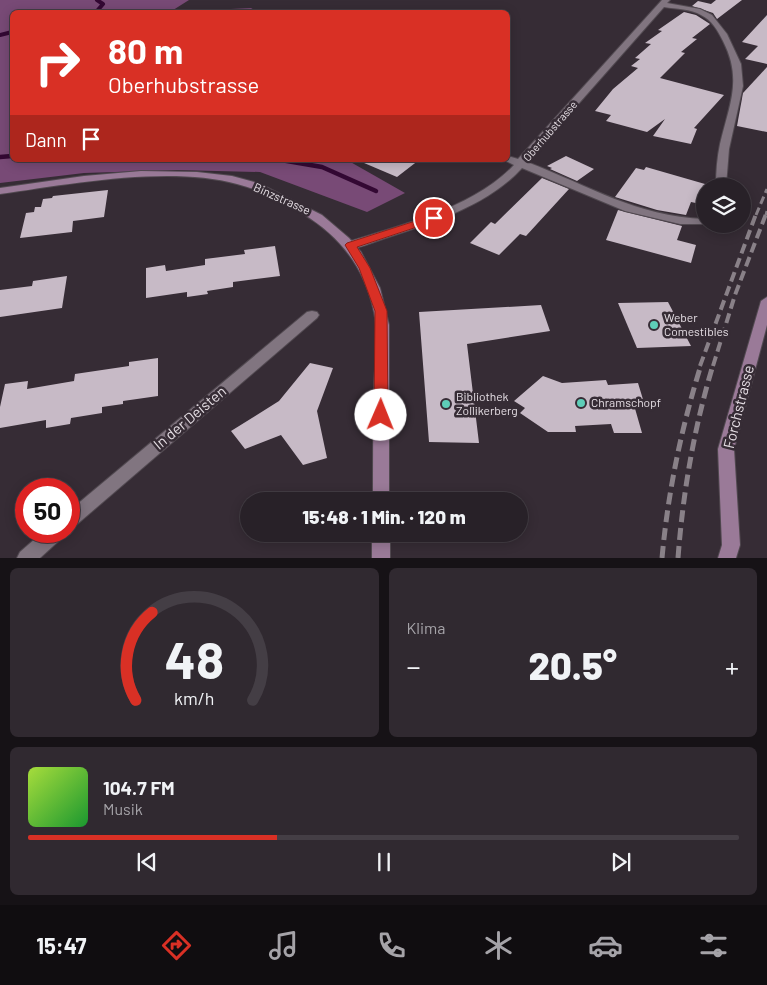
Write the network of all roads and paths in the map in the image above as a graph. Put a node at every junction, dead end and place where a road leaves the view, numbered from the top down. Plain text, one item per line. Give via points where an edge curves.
1 (665, 3) edge
2 (510, 160) edge
3 (522, 164) junction
4 (721, 178) edge
5 (0, 191) edge
6 (696, 222) edge
7 (351, 245) junction
8 (767, 302) edge
9 (312, 315) dead end
10 (381, 492) edge
11 (80, 512) edge
12 (381, 542) edge
13 (43, 543) edge
14 (732, 553) edge
15 (26, 558) edge
16 (381, 558) edge

1 - 3 street, Oberhubstrasse
1 - 4 street via 709,16 721,29 739,69 739,97 726,139
2 - 3 street
3 - 6 street via 635,211
3 - 7 street, Oberhubstrasse via 484,193 448,212
5 - 7 main road, Binzstrasse via 128,176 226,178 257,187 308,210
7 - 10 main road, Binzstrasse via 365,268 381,311
8 - 14 main road, Forchstrasse via 726,449 726,493
9 - 11 street, In der Deisten
12 - 16 main road
13 - 15 street

